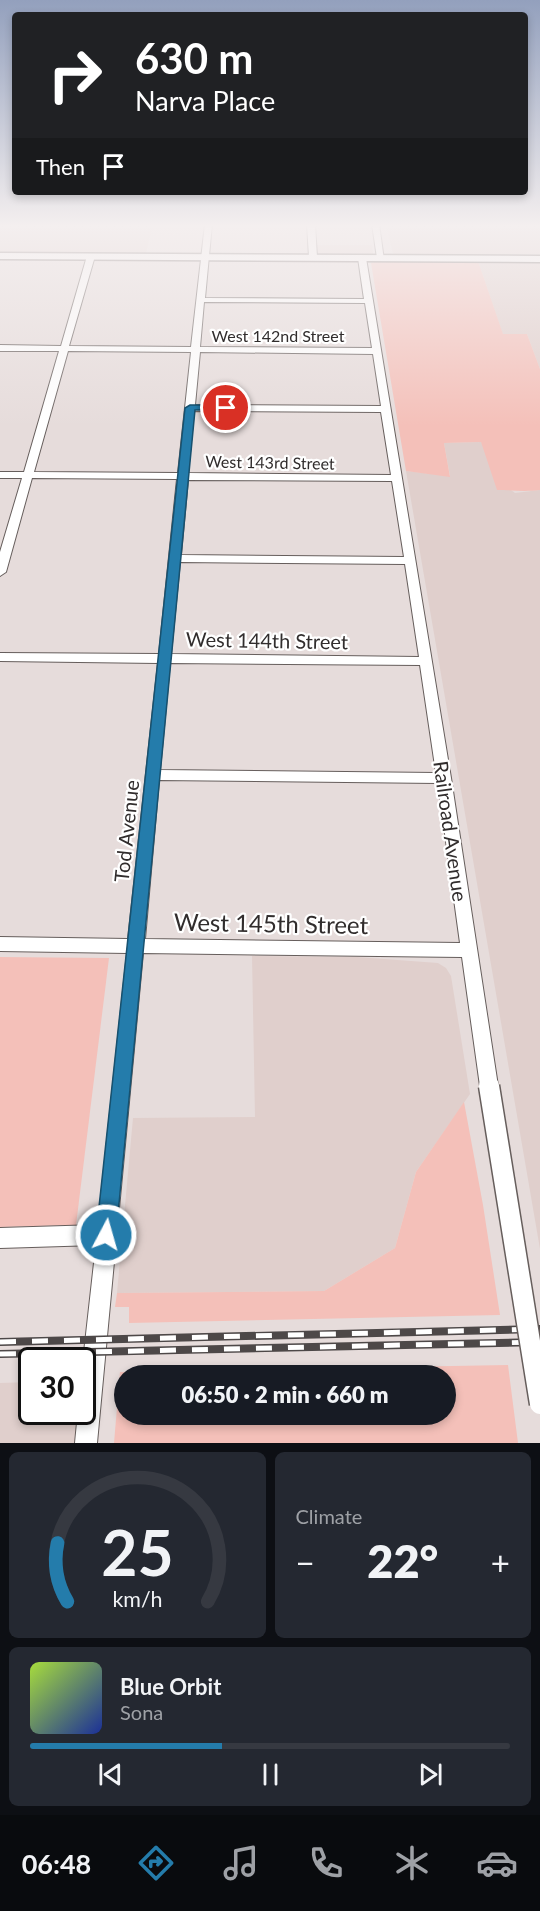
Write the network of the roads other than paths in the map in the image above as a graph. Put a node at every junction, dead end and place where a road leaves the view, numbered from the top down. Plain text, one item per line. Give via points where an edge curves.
1 (81, 291) edge
2 (202, 291) edge
3 (367, 291) edge
4 (201, 300) junction
5 (369, 301) junction
6 (0, 348) edge
7 (65, 349) junction
8 (196, 350) junction
9 (376, 351) junction
10 (190, 408) junction
11 (386, 409) junction
12 (0, 475) edge
13 (28, 475) junction
14 (183, 476) junction
15 (397, 478) junction
16 (175, 558) junction
17 (410, 561) junction
18 (0, 572) edge
19 (0, 657) edge
20 (165, 658) junction
21 (426, 661) junction
22 (153, 775) junction
23 (444, 778) junction
24 (0, 944) edge
25 (136, 946) junction
26 (469, 950) junction
27 (106, 1235) junction
28 (0, 1238) edge
29 (540, 1404) edge
30 (86, 1443) edge

1 - 7 street
2 - 4 street, Tod Avenue
3 - 5 street, Railroad Avenue
4 - 5 street
4 - 8 street, Tod Avenue
5 - 9 street, Railroad Avenue
6 - 7 street, West 142nd Street
7 - 8 street, West 142nd Street
7 - 13 street
8 - 9 street, West 142nd Street
8 - 10 street, Tod Avenue
9 - 11 street, Railroad Avenue
10 - 11 street
10 - 14 street, Tod Avenue
11 - 15 street, Railroad Avenue
12 - 13 street, West 143rd Street
13 - 14 street, West 143rd Street
13 - 18 street
14 - 15 street, West 143rd Street
14 - 16 street, Tod Avenue
15 - 17 street, Railroad Avenue
16 - 17 street
16 - 20 street, Tod Avenue
17 - 21 street, Railroad Avenue
19 - 20 street, West 144th Street
20 - 21 street, West 144th Street
20 - 22 street, Tod Avenue
21 - 23 street, Railroad Avenue
22 - 23 street
22 - 25 street, Tod Avenue
23 - 26 street, Railroad Avenue
24 - 25 street, West 145th Street
25 - 26 street, West 145th Street
25 - 27 street, Tod Avenue
26 - 29 street, Railroad Avenue, bridge
27 - 28 street
27 - 30 street, Tod Avenue

